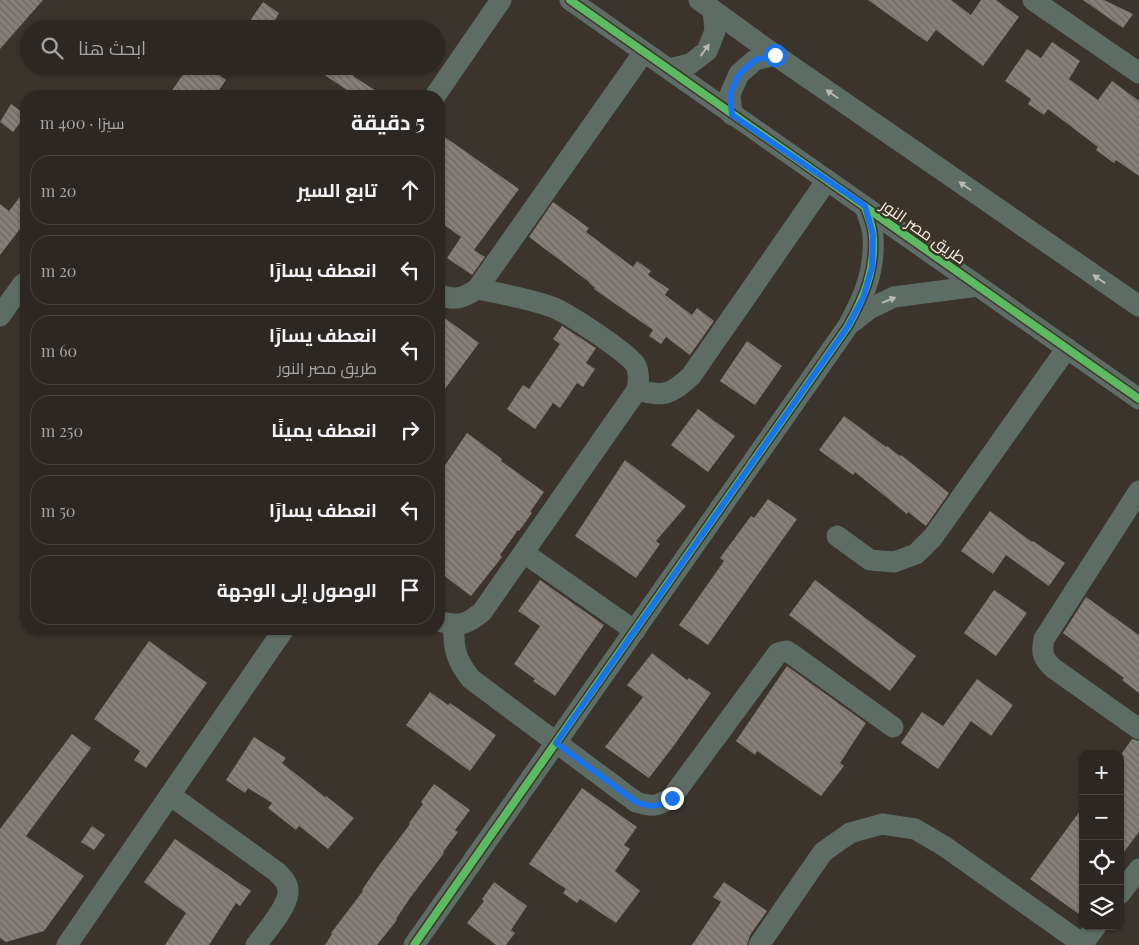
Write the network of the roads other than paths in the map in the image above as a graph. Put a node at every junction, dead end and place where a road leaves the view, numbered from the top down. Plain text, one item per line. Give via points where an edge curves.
1 (501, 0) edge
2 (570, 0) edge
3 (1033, 0) edge
4 (706, 5) edge
5 (644, 52) junction
6 (775, 55) junction
7 (669, 69) junction
8 (1139, 74) edge
9 (439, 90) edge
10 (732, 115) junction
11 (827, 180) junction
12 (865, 206) junction
13 (978, 286) junction
14 (20, 288) edge
15 (477, 289) junction
16 (445, 298) edge
17 (1139, 306) edge
18 (0, 316) edge
19 (848, 326) junction
20 (1067, 348) junction
21 (637, 390) junction
22 (1139, 399) edge
23 (1139, 491) edge
24 (837, 536) dead end
25 (524, 553) junction
26 (446, 623) edge
27 (635, 630) junction
28 (280, 635) edge
29 (893, 727) dead end
30 (1139, 729) edge
31 (556, 743) junction
32 (170, 795) junction
33 (1139, 869) edge
34 (1124, 889) edge
35 (1093, 930) edge
36 (67, 945) edge
37 (256, 945) edge
38 (414, 945) edge
39 (759, 945) edge
40 (1084, 945) edge

1 - 9 street
2 - 5 street, طريق مصر النور
3 - 8 street
4 - 6 street
7 -> 4 street via 690,64 707,51 715,31
5 - 7 street, طريق مصر النور
5 - 15 street
6 - 10 street via 755,60 739,74 730,94
17 -> 6 street
7 - 10 street, طريق مصر النور
10 - 11 street, طريق مصر النور
11 - 12 street, طريق مصر النور
11 - 21 street via 691,376 676,390 657,395
12 - 13 street, طريق مصر النور
12 - 19 street via 873,235 872,267 863,298
19 -> 13 street via 869,309 894,297
13 - 20 street, طريق مصر النور
14 - 18 street
15 - 16 street via 465,297
15 - 21 street via 537,302 571,316 635,365 639,377
19 - 27 street
20 - 22 street, طريق مصر النور
20 - 24 street via 933,537 916,554 894,562 870,560
21 - 25 street
23 - 30 street via 1044,639 1042,650 1045,660 1053,668
25 - 26 street via 482,612 470,622
25 - 27 street
26 - 31 street via 459,663 471,679
27 - 31 street
28 - 32 street
29 - 31 street via 787,651 773,658 672,798 661,805 648,806 636,802
31 - 38 street
32 - 36 street
32 - 37 street via 285,881 288,892 285,903
33 - 34 street
35 - 40 street
39 - 40 street via 823,852 850,833 882,824 915,829 944,846

